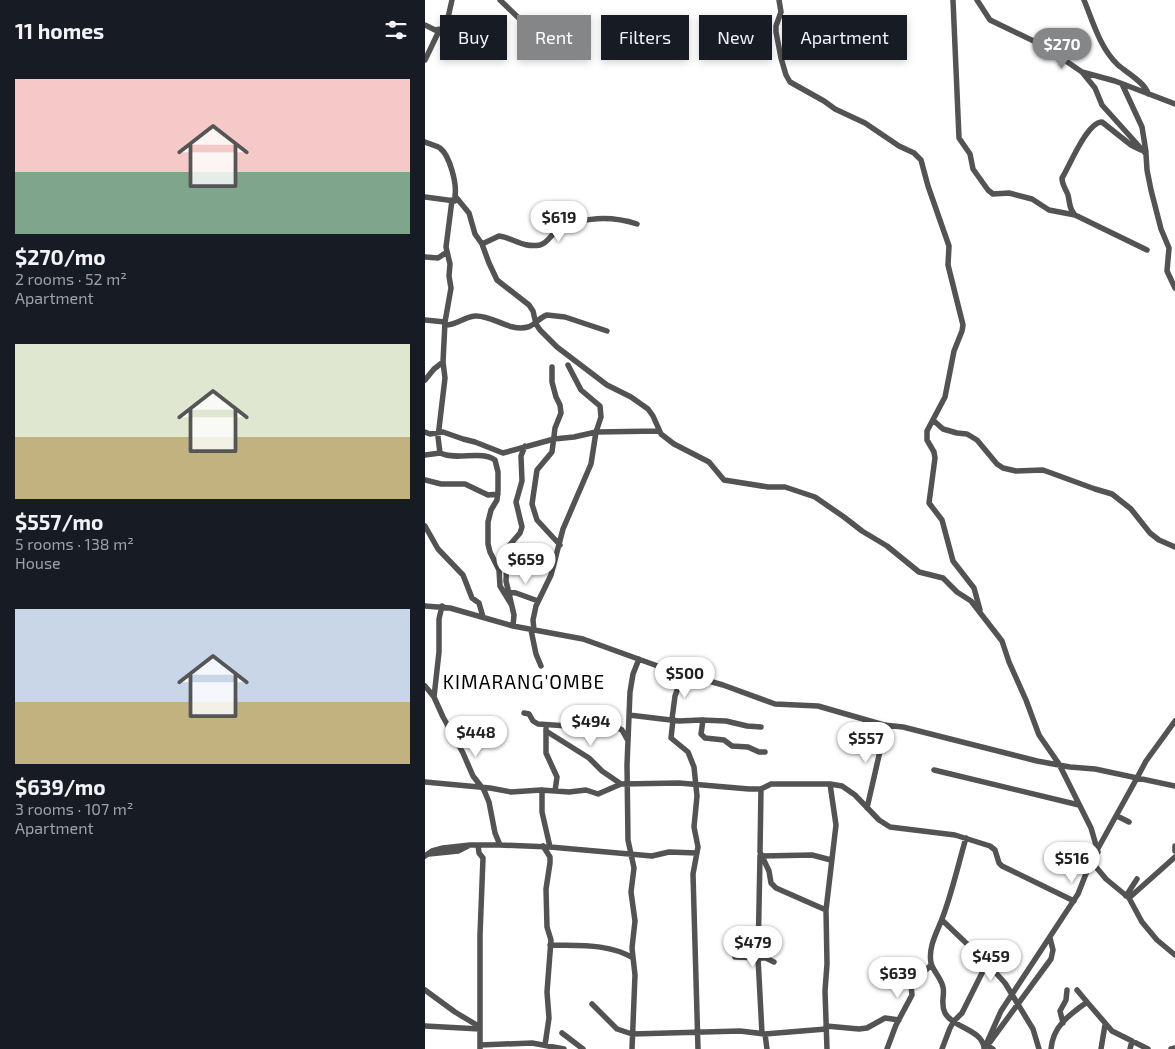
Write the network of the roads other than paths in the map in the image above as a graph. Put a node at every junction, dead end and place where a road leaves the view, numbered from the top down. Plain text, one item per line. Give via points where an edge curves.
1 (452, 0) edge
2 (500, 0) edge
3 (779, 0) edge
4 (953, 0) edge
5 (977, 0) edge
6 (1085, 0) edge
7 (450, 15) edge
8 (517, 17) edge
9 (425, 25) edge
10 (440, 29) edge
11 (440, 32) edge
12 (425, 60) edge
13 (1082, 72) junction
14 (1121, 83) junction
15 (1148, 94) junction
16 (1175, 104) edge
17 (425, 142) edge
18 (1144, 152) junction
19 (425, 197) edge
20 (452, 200) junction
21 (460, 201) junction
22 (1075, 215) junction
23 (637, 224) dead end
24 (482, 244) junction
25 (1147, 250) dead end
26 (447, 252) junction
27 (425, 257) edge
28 (1175, 288) edge
29 (425, 320) edge
30 (536, 321) junction
31 (445, 324) junction
32 (607, 331) dead end
33 (443, 362) junction
34 (568, 365) dead end
35 (552, 367) dead end
36 (425, 380) edge
37 (934, 421) junction
38 (659, 431) junction
39 (425, 432) edge
40 (438, 432) junction
41 (596, 432) junction
42 (554, 439) junction
43 (525, 446) junction
44 (440, 453) junction
45 (425, 456) edge
46 (425, 480) edge
47 (498, 494) junction
48 (425, 526) edge
49 (560, 545) junction
50 (1175, 548) edge
51 (508, 592) junction
52 (539, 600) junction
53 (511, 604) junction
54 (425, 606) edge
55 (442, 606) junction
56 (981, 614) junction
57 (483, 617) junction
58 (513, 626) junction
59 (533, 630) junction
60 (639, 659) junction
61 (541, 666) dead end
62 (683, 674) junction
63 (425, 686) edge
64 (435, 697) junction
65 (524, 712) dead end
66 (629, 715) junction
67 (672, 720) junction
68 (703, 720) junction
69 (1175, 721) edge
70 (886, 725) junction
71 (761, 726) dead end
72 (546, 728) junction
73 (628, 742) junction
74 (765, 752) dead end
75 (1059, 764) junction
76 (934, 770) dead end
77 (1137, 778) junction
78 (425, 782) edge
79 (624, 784) junction
80 (697, 784) junction
81 (830, 784) junction
82 (1175, 786) edge
83 (482, 787) junction
84 (761, 789) junction
85 (542, 790) junction
86 (555, 791) junction
87 (1079, 805) junction
88 (867, 808) junction
89 (1117, 816) junction
90 (1129, 822) dead end
91 (967, 838) junction
92 (478, 845) junction
93 (501, 845) junction
94 (1175, 846) edge
95 (546, 847) junction
96 (1175, 851) edge
97 (1098, 852) junction
98 (697, 854) junction
99 (426, 855) edge
100 (631, 855) junction
101 (761, 856) junction
102 (1175, 857) edge
103 (831, 860) junction
104 (1091, 861) junction
105 (1137, 879) dead end
106 (1128, 897) junction
107 (1073, 900) junction
108 (826, 910) junction
109 (942, 920) junction
110 (1050, 938) junction
111 (550, 945) junction
112 (1175, 956) edge
113 (735, 957) dead end
114 (633, 958) junction
115 (758, 958) junction
116 (774, 962) dead end
117 (987, 963) junction
118 (931, 965) junction
119 (425, 990) edge
120 (1067, 990) dead end
121 (1077, 990) dead end
122 (1013, 994) junction
123 (1087, 1002) junction
124 (591, 1004) dead end
125 (1019, 1005) junction
126 (899, 1020) junction
127 (953, 1021) junction
128 (1063, 1023) junction
129 (1105, 1025) junction
130 (425, 1026) edge
131 (826, 1027) junction
132 (479, 1028) junction
133 (699, 1032) junction
134 (562, 1033) dead end
135 (632, 1034) junction
136 (763, 1034) junction
137 (1132, 1041) junction
138 (545, 1045) junction
139 (480, 1047) edge
140 (491, 1047) edge
141 (987, 1048) edge
142 (1175, 1048) edge
143 (564, 1049) edge
144 (583, 1049) edge
145 (632, 1049) edge
146 (699, 1049) edge
147 (767, 1049) edge
148 (827, 1049) edge
149 (887, 1049) edge
150 (942, 1049) edge
151 (1039, 1049) edge
152 (1051, 1049) edge
153 (1101, 1049) edge
154 (1130, 1049) edge
155 (1148, 1049) edge
156 (1171, 1049) edge

1 - 7 street
2 - 8 street
3 - 37 street via 781,12 777,32 781,58 790,82 870,126 921,160 949,246 948,265 963,325 954,350 945,397
4 - 22 street via 959,138 970,154 973,169 993,194 1023,196 1056,213
5 - 13 street via 990,20 1044,46
6 - 15 street via 1103,44 1117,64 1146,88
9 - 10 street via 435,30
11 - 12 street
13 - 14 street
13 - 18 street via 1095,88 1102,105
14 - 15 street
14 - 18 street via 1142,127
15 - 16 street
17 - 21 street via 444,152 454,178 455,196
18 - 22 street via 1102,122 1094,124 1062,178
18 - 28 street via 1161,229 1169,249 1167,272
19 - 20 street
20 - 21 street
20 - 26 street
21 - 24 street via 469,213 475,234
22 - 25 street
23 - 24 street via 613,218 596,219 561,229 540,245 521,244 499,236
24 - 30 street via 497,280 529,305
26 - 27 street via 438,258
26 - 31 street via 451,288
29 - 31 street
30 - 31 street via 528,327 516,327 477,316
30 - 32 street via 555,315
30 - 38 street via 540,330 557,347 607,385 648,409
31 - 33 street
33 - 36 street
33 - 40 street via 445,378
34 - 41 street via 581,390 600,406 601,417
35 - 42 street via 561,408
37 - 50 street via 943,429 967,434 977,440 1003,468 1043,470 1112,494 1131,509 1150,533
37 - 56 street via 927,434 935,458 929,503 942,520 953,561 974,588
38 - 41 street
38 - 56 street via 674,444 709,462 725,480 785,487 815,497 919,572 947,581
39 - 40 street
40 - 43 street via 503,453
40 - 44 street
41 - 42 street
41 - 49 street via 591,464 563,529
42 - 43 street
42 - 49 street via 552,452 537,470 531,504 537,520
43 - 51 street via 521,456 522,481 516,502 522,527 507,550
44 - 45 street
44 - 47 street via 495,460
46 - 47 street via 465,484 488,495
47 - 53 street via 488,522 488,544 499,570 500,586
48 - 57 street via 438,549 463,575
49 - 52 street
51 - 52 street
51 - 53 street
52 - 59 street
53 - 58 street
54 - 55 street
55 - 57 street
55 - 64 street
56 - 75 street via 1002,641 1039,734
57 - 58 street
58 - 59 street
59 - 60 street via 583,639
59 - 61 street
60 - 62 street
60 - 66 street via 631,682
62 - 67 street via 675,696
62 - 70 street via 731,687 775,704 818,706
63 - 64 street
64 - 83 street via 473,776
65 - 72 street via 534,723
66 - 67 street
66 - 73 street
67 - 68 street
67 - 80 street via 671,738 690,755
68 - 71 street
68 - 74 street via 701,734 705,738
69 - 77 street via 1145,761
70 - 75 street
70 - 88 street
72 - 73 street via 589,723 615,726 622,730
72 - 79 street
72 - 86 street via 546,753 557,777
73 - 79 street
75 - 77 street
75 - 87 street
76 - 87 street
77 - 82 street
77 - 89 street
78 - 83 street
79 - 80 street
79 - 86 street via 598,794 586,790
79 - 100 street
80 - 84 street
80 - 98 street via 694,828
81 - 84 street via 771,784
81 - 88 street via 850,790
81 - 103 street via 836,825
83 - 85 street via 511,792
83 - 93 street
84 - 101 street
85 - 86 street
85 - 95 street
87 - 97 street via 1091,828
88 - 91 street via 890,827
89 - 90 street
89 - 97 street
91 - 107 street via 992,847 1002,866
91 - 109 street
92 - 93 street
92 - 99 street
92 - 132 street via 483,858
93 - 95 street
94 - 96 street
95 - 100 street
95 - 111 street via 550,857 546,921
97 - 104 street
98 - 100 street
98 - 133 street via 693,874
100 - 114 street via 634,868 631,892 635,922
101 - 103 street via 811,855
101 - 108 street via 776,888
101 - 115 street
102 - 106 street
103 - 108 street
104 - 106 street
104 - 107 street
105 - 106 street
106 - 112 street via 1142,922
107 - 110 street
108 - 131 street
109 - 117 street
109 - 118 street via 934,938
110 - 122 street
110 - 125 street via 1051,959
111 - 114 street via 611,948
111 - 138 street via 549,1018
113 - 115 street
114 - 135 street
115 - 116 street
115 - 136 street
117 - 122 street
117 - 127 street via 963,1012
118 - 126 street via 912,983 912,995
118 - 127 street via 943,986 944,1011
119 - 132 street
120 - 128 street via 1066,1000 1059,1011
121 - 123 street
122 - 125 street
122 - 141 street via 1000,1014
123 - 128 street via 1067,1016
123 - 129 street
124 - 135 street via 617,1029
125 - 141 street
125 - 151 street via 1033,1029
126 - 131 street via 885,1018 865,1029
126 - 149 street
127 - 141 street via 973,1032
127 - 150 street
128 - 152 street via 1053,1036
129 - 137 street
129 - 153 street
130 - 132 street
131 - 136 street
131 - 148 street
132 - 139 street
133 - 135 street
133 - 136 street
133 - 146 street
134 - 144 street
135 - 145 street
136 - 147 street
137 - 154 street
137 - 155 street
138 - 140 street via 520,1043
138 - 143 street
139 - 140 street
142 - 156 street

